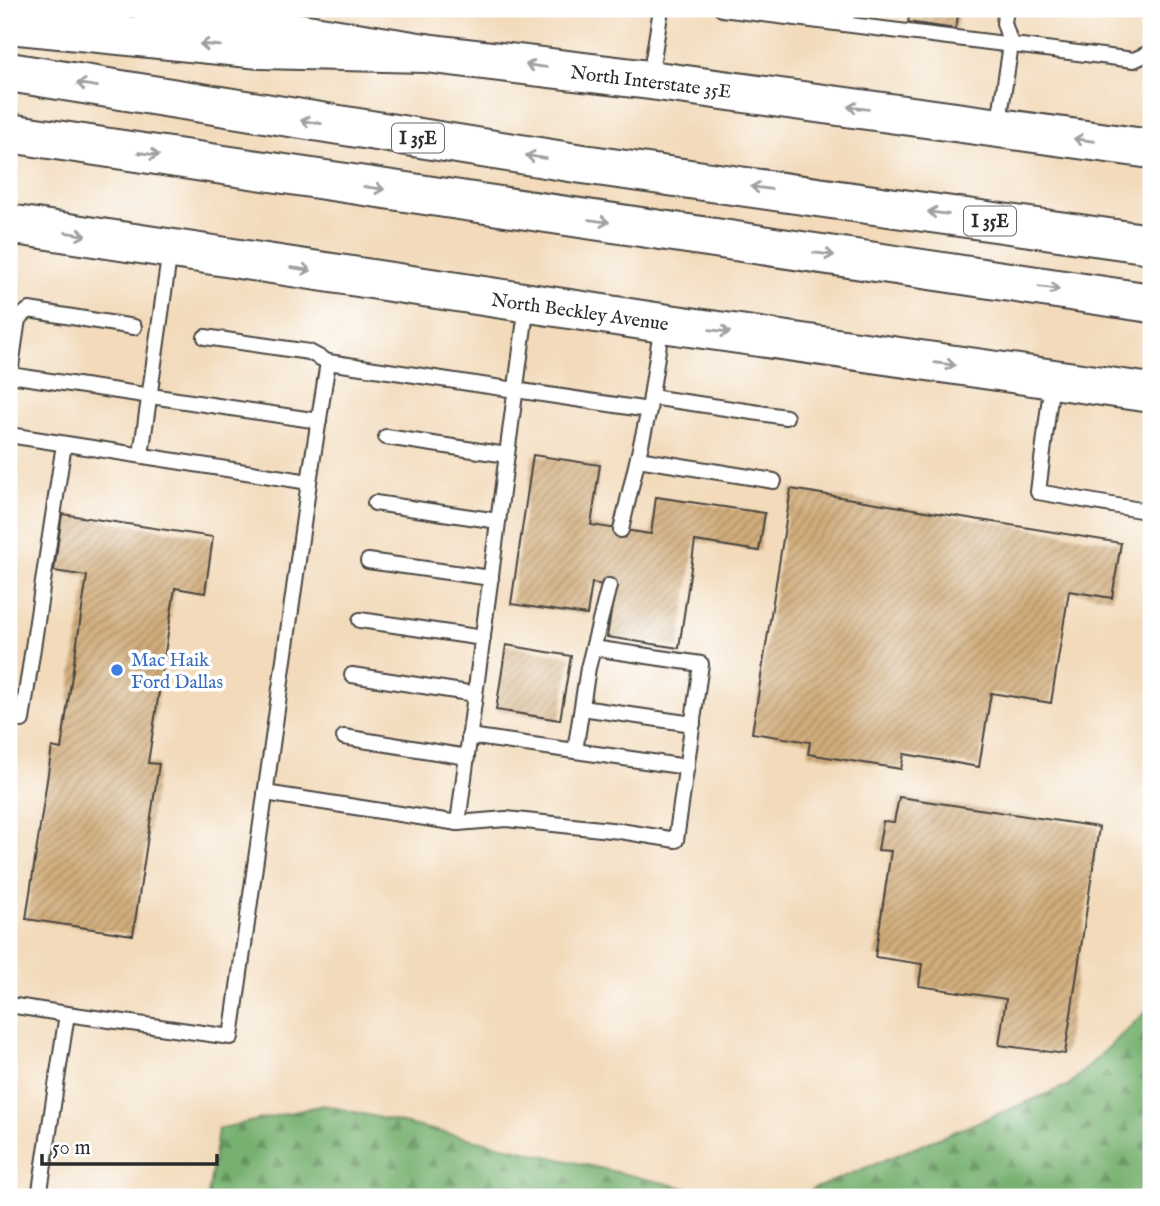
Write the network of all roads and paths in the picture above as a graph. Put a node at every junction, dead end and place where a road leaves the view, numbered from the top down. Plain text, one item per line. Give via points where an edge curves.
1 (152, 9) edge
2 (661, 9) edge
3 (722, 9) edge
4 (848, 9) edge
5 (1006, 9) edge
6 (771, 12) edge
7 (836, 18) edge
8 (9, 24) edge
9 (263, 28) edge
10 (1010, 45) junction
11 (1151, 52) edge
12 (9, 72) edge
13 (650, 80) junction
14 (998, 128) junction
15 (9, 133) edge
16 (1151, 149) edge
17 (9, 224) edge
18 (1151, 244) edge
19 (170, 249) junction
20 (527, 303) junction
21 (1151, 303) edge
22 (662, 323) junction
23 (134, 327) dead end
24 (205, 337) dead end
25 (328, 362) junction
26 (9, 378) edge
27 (1052, 380) junction
28 (516, 391) junction
29 (1151, 393) edge
30 (149, 397) junction
31 (650, 403) junction
32 (786, 417) dead end
33 (318, 421) junction
34 (9, 435) edge
35 (386, 437) dead end
36 (64, 444) junction
37 (141, 455) junction
38 (507, 455) junction
39 (638, 459) junction
40 (774, 481) dead end
41 (309, 482) junction
42 (375, 502) dead end
43 (1151, 512) edge
44 (498, 521) junction
45 (621, 530) dead end
46 (368, 561) dead end
47 (491, 578) junction
48 (608, 586) dead end
49 (360, 620) dead end
50 (483, 638) junction
51 (593, 649) junction
52 (352, 675) dead end
53 (475, 694) junction
54 (582, 709) junction
55 (9, 718) edge
56 (693, 724) junction
57 (470, 736) junction
58 (344, 737) dead end
59 (575, 751) junction
60 (467, 757) junction
61 (687, 767) junction
62 (265, 793) junction
63 (458, 823) junction
64 (9, 1005) edge
65 (67, 1014) junction
66 (39, 1197) edge

1 - 9 main road
2 - 13 lane
3 - 6 lane
4 - 7 lane
5 - 10 lane via 1004,23
6 - 7 lane
7 - 10 lane
9 -> 8 main road
13 -> 9 main road, North Interstate 35E
10 - 11 lane via 1134,60
10 - 14 lane
18 -> 12 main road, I 35E via 576,163
14 -> 13 main road, North Interstate 35E
16 -> 14 main road, North Interstate 35E
15 -> 21 main road
17 -> 19 main road, North Beckley Avenue
19 -> 20 main road, North Beckley Avenue
19 - 30 lane
20 - 22 main road, North Beckley Avenue
20 - 28 lane
22 -> 27 main road, North Beckley Avenue
22 - 31 lane
23 - 26 lane via 29,310 18,319
24 - 25 lane via 309,352
25 - 28 lane
25 - 33 lane
26 - 30 lane
27 - 29 main road, North Beckley Avenue
27 - 43 lane via 1038,492
28 - 31 lane
28 - 38 lane
30 - 33 lane
30 - 37 lane
31 - 32 lane
31 - 39 lane
33 - 41 lane
34 - 36 lane
35 - 38 lane
36 - 37 lane
36 - 55 lane via 22,720
37 - 41 lane
38 - 44 lane
39 - 40 lane
39 - 45 lane
41 - 62 lane
42 - 44 lane
44 - 47 lane
46 - 47 lane
47 - 50 lane
48 - 51 lane
49 - 50 lane
50 - 53 lane
51 - 54 lane
51 - 56 lane via 701,664
52 - 53 lane
53 - 57 lane
54 - 56 lane
54 - 59 lane
56 - 61 lane
57 - 59 lane
57 - 60 lane
58 - 60 lane
59 - 61 lane
60 - 63 lane
61 - 63 lane via 676,840 506,819
62 - 63 lane
62 - 65 lane via 230,1037
64 - 65 lane
65 - 66 lane

